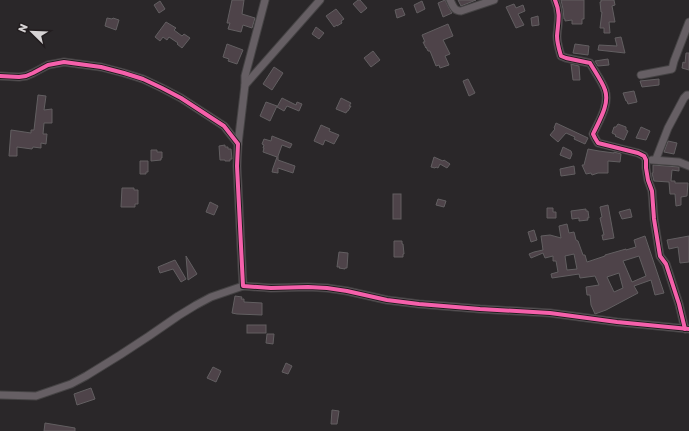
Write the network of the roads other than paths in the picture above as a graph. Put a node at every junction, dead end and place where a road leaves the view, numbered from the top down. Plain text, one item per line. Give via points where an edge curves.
1 (265, 0) edge
2 (320, 0) edge
3 (450, 0) edge
4 (494, 0) edge
5 (555, 0) edge
6 (689, 22) edge
7 (641, 75) dead end
8 (0, 76) edge
9 (245, 85) junction
10 (689, 96) edge
11 (238, 144) junction
12 (656, 159) junction
13 (646, 160) junction
14 (689, 166) edge
15 (243, 286) junction
16 (687, 329) edge
17 (0, 395) edge

1 - 9 street via 245,76
2 - 9 street
3 - 4 street via 455,10 461,11
5 - 13 street via 558,6 557,36 561,56 590,63 605,89 605,107 593,134 595,138 598,143 638,153
6 - 7 street via 672,69
8 - 11 street via 26,76 48,65 64,62 124,72 181,98 224,126
9 - 11 street
10 - 12 street via 684,98 668,128
11 - 15 street
12 - 13 street
12 - 14 street
13 - 16 street via 660,256 666,264
15 - 16 street via 327,288 419,304 550,313
15 - 17 street via 196,305 71,384 36,396

